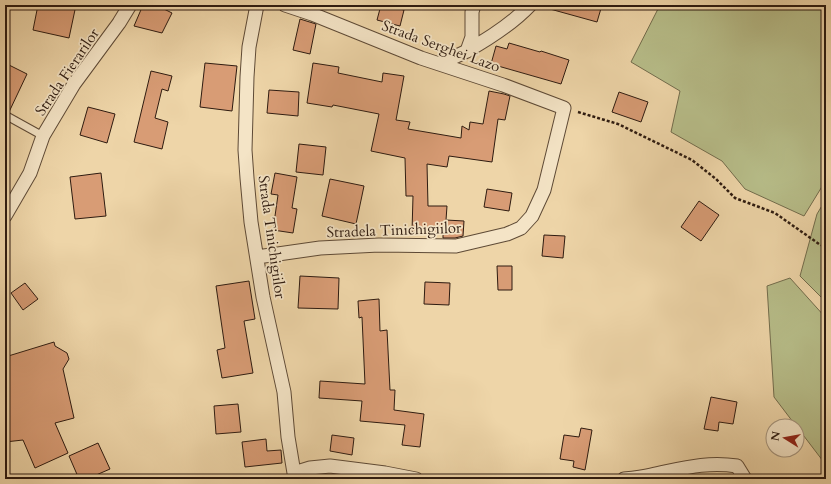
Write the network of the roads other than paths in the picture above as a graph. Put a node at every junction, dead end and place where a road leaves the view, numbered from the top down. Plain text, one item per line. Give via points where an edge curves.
1 (130, 5) edge
2 (257, 5) edge
3 (284, 5) edge
4 (474, 5) edge
5 (530, 5) edge
6 (468, 51) junction
7 (440, 64) junction
8 (564, 108) joint
9 (5, 115) edge
10 (43, 136) junction
11 (5, 216) edge
12 (257, 257) junction
13 (294, 476) edge
14 (745, 478) edge
15 (416, 479) edge
16 (624, 479) edge

1 - 10 street, Strada Fierarilor via 120,23 74,84
2 - 12 street, Strada Tinichigiilor via 249,48 245,150
3 - 7 street, Strada Serghei Lazo
4 - 6 street via 472,37
5 - 6 street via 492,36
6 - 7 street
7 - 8 street, Strada Serghei Lazo
8 - 12 street, Stradela Tinichigiilor via 544,190 532,216 521,228 507,234 456,246 379,245 320,248
9 - 10 lane, Strada Fierarilor
10 - 11 street, Strada Fierarilor via 30,173
12 - 13 street, Strada Tinichigiilor via 284,392
13 - 15 street, Strada Tinichigiilor via 310,468 330,466
14 - 16 street via 736,466 724,464 700,465

